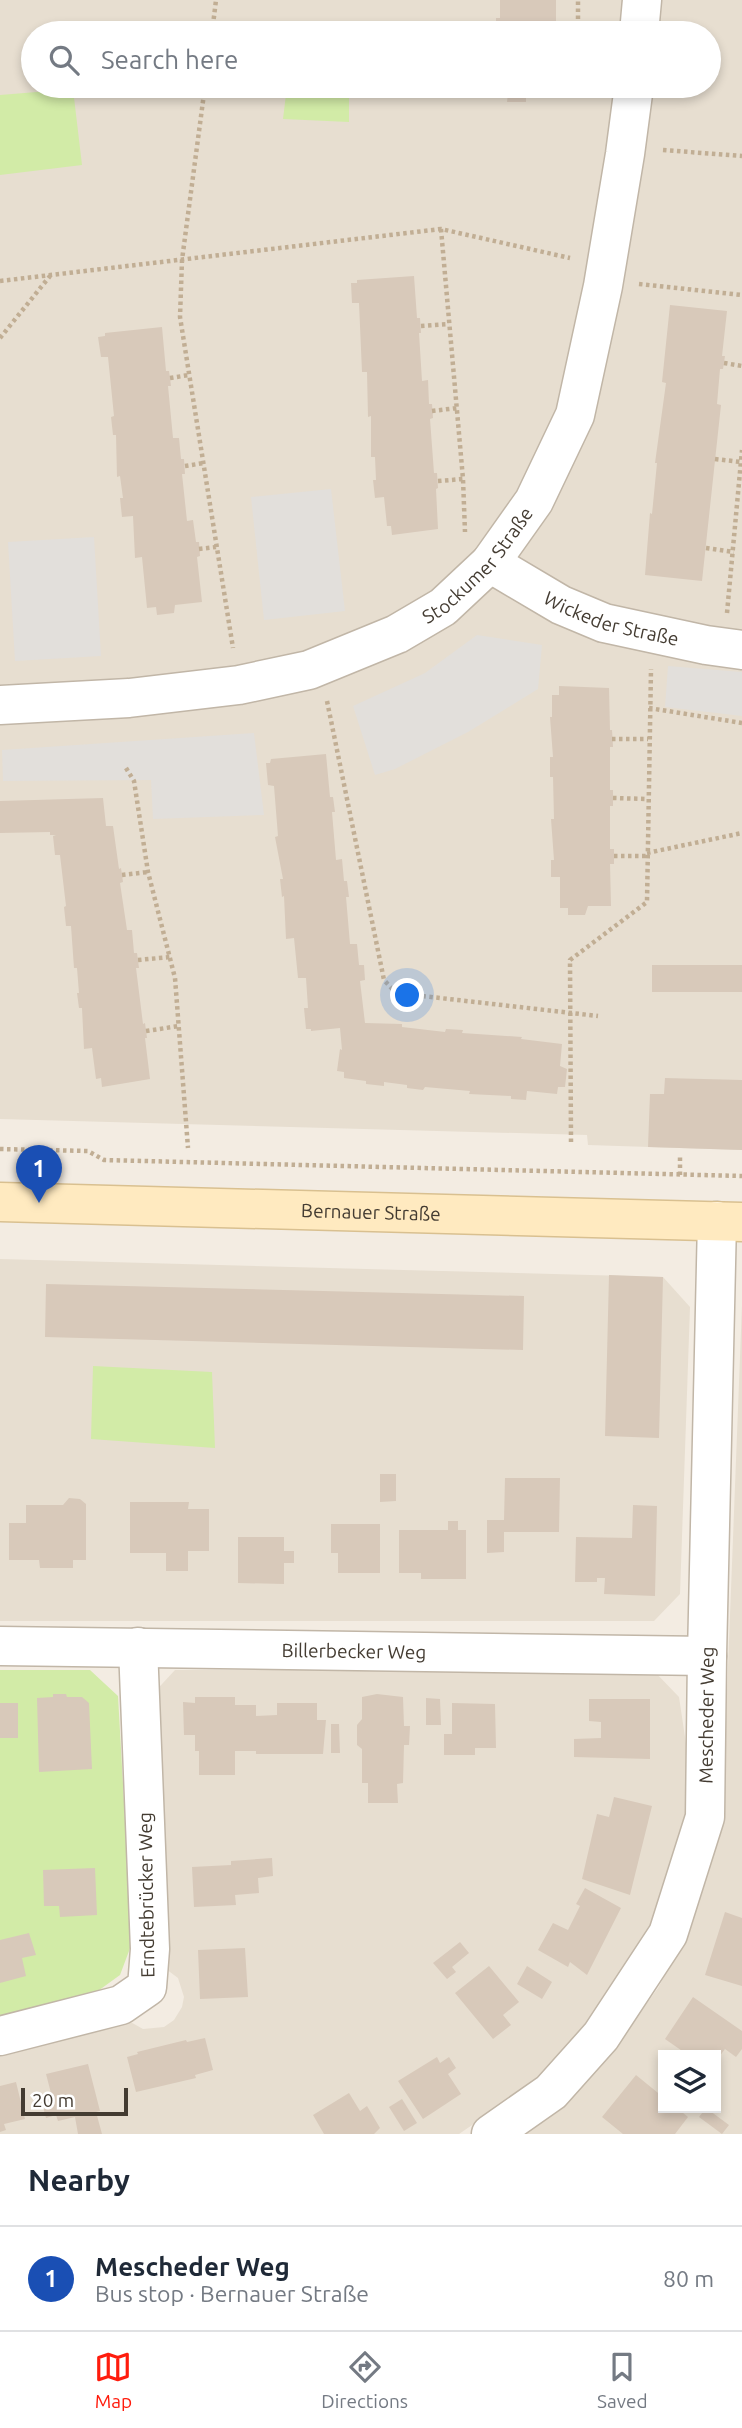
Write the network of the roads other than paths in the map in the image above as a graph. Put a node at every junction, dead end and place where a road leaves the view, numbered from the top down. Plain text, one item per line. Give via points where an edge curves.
1 (642, 0) edge
2 (640, 21) edge
3 (632, 98) edge
4 (478, 552) junction
5 (733, 649) edge
6 (0, 705) edge
7 (0, 1202) edge
8 (730, 1221) edge
9 (0, 1646) edge
10 (138, 1647) junction
11 (706, 1656) junction
12 (0, 2036) edge
13 (491, 2134) edge

1 - 2 street
3 - 4 street, Stockumer Straße via 603,286 575,415 534,501
4 - 5 street, Wickeder Straße via 561,605 604,623
4 - 6 street, Stockumer Straße via 443,607 409,627 309,670 239,685 129,698
7 - 8 main road, Bernauer Straße
8 - 11 street, Mescheder Weg
9 - 10 street, Billerbecker Weg
10 - 11 street, Billerbecker Weg
10 - 12 street, Erndtebrücker Weg via 147,1987 121,2005
11 - 13 street, Mescheder Weg via 705,1817 668,1934 601,2036 551,2092

